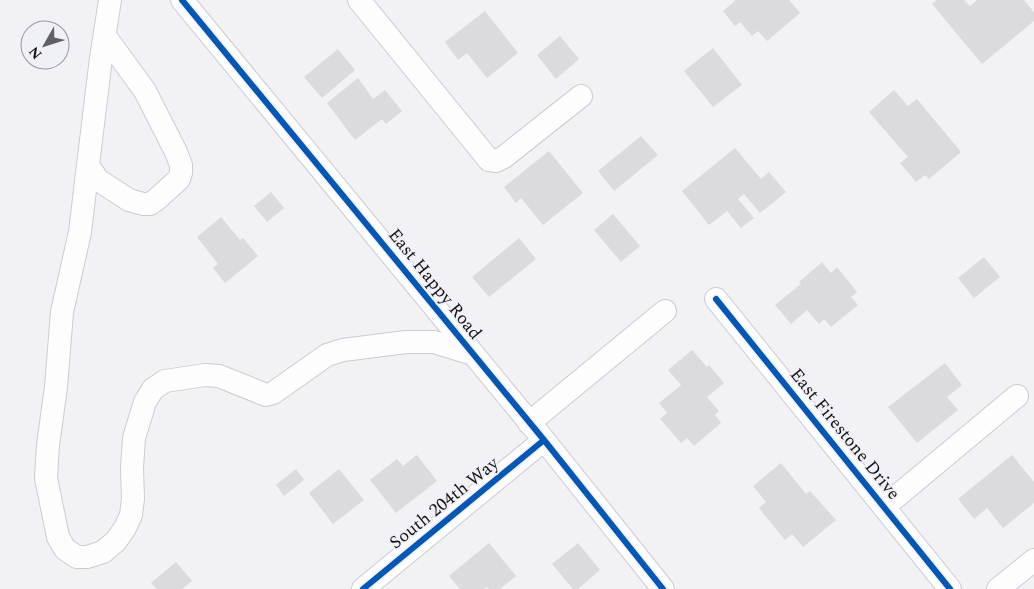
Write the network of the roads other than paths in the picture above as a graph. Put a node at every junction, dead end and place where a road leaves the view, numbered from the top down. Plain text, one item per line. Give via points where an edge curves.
1 (110, 0) edge
2 (182, 0) edge
3 (359, 0) edge
4 (105, 36) junction
5 (582, 96) dead end
6 (88, 165) junction
7 (716, 299) dead end
8 (665, 312) dead end
9 (473, 354) junction
10 (1017, 396) dead end
11 (529, 423) junction
12 (544, 440) junction
13 (884, 507) junction
14 (1034, 560) edge
15 (363, 589) edge
16 (663, 589) edge
17 (950, 589) edge
18 (998, 589) edge

1 - 4 street
2 - 9 street, East Happy Road
3 - 5 street via 489,160 504,157
4 - 6 street
4 - 6 street via 145,91 176,152 181,173 157,200 143,204 129,200 98,180
6 - 9 street via 80,232 62,312 46,478 58,537 65,549 77,557 87,558 102,552 125,528 133,499 134,438 145,402 153,389 165,381 218,376 266,395 274,393 327,355 343,350 434,342
7 - 13 street, East Firestone Drive
8 - 11 street
9 - 11 street, East Happy Road
10 - 13 street
11 - 12 street, East Happy Road
12 - 15 street, South 204th Way
12 - 16 street, East Happy Road
13 - 17 street, East Firestone Drive
14 - 18 street

